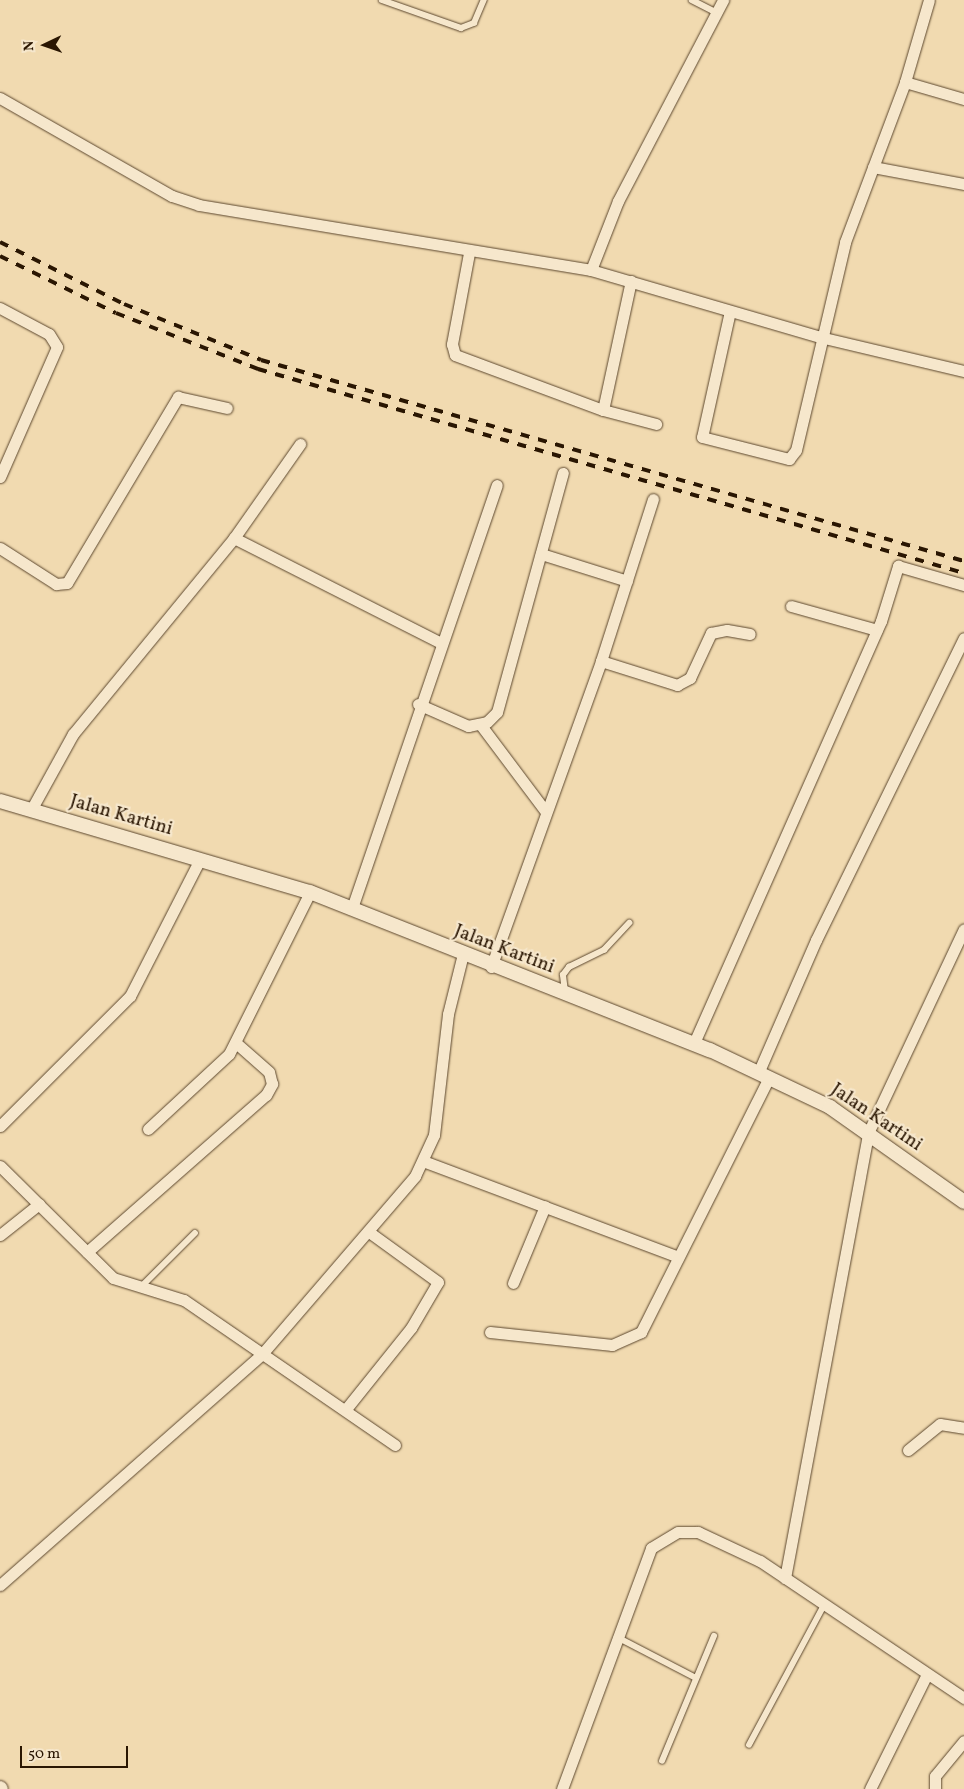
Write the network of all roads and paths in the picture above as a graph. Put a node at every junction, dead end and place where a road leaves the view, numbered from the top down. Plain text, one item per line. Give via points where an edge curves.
1 (382, 0) edge
2 (484, 0) edge
3 (692, 0) edge
4 (723, 0) edge
5 (929, 0) edge
6 (716, 12) junction
7 (906, 82) junction
8 (0, 98) edge
9 (964, 99) edge
10 (873, 167) junction
11 (964, 184) edge
12 (469, 252) junction
13 (591, 270) junction
14 (631, 282) junction
15 (0, 308) edge
16 (730, 311) junction
17 (820, 337) junction
18 (964, 371) edge
19 (227, 408) dead end
20 (603, 410) junction
21 (656, 424) dead end
22 (300, 444) dead end
23 (563, 473) dead end
24 (0, 477) edge
25 (497, 485) dead end
26 (653, 500) dead end
27 (234, 538) junction
28 (0, 548) edge
29 (541, 554) junction
30 (627, 581) junction
31 (964, 585) edge
32 (791, 606) dead end
33 (877, 630) junction
34 (750, 634) dead end
35 (964, 638) edge
36 (440, 643) junction
37 (601, 661) junction
38 (418, 704) junction
39 (480, 724) junction
40 (0, 801) edge
41 (31, 810) junction
42 (546, 812) junction
43 (200, 859) junction
44 (310, 892) junction
45 (352, 908) junction
46 (628, 923) dead end
47 (964, 929) edge
48 (463, 954) junction
49 (491, 967) junction
50 (565, 994) junction
51 (236, 1043) junction
52 (694, 1043) junction
53 (764, 1074) junction
54 (0, 1126) edge
55 (148, 1129) dead end
56 (868, 1133) junction
57 (423, 1161) junction
58 (0, 1166) edge
59 (964, 1202) edge
60 (39, 1204) junction
61 (545, 1206) junction
62 (369, 1232) junction
63 (195, 1233) dead end
64 (0, 1235) edge
65 (87, 1252) junction
66 (678, 1257) junction
67 (513, 1282) dead end
68 (141, 1288) junction
69 (490, 1332) dead end
70 (262, 1354) junction
71 (346, 1409) junction
72 (964, 1428) edge
73 (395, 1445) dead end
74 (908, 1450) dead end
75 (785, 1578) junction
76 (0, 1584) edge
77 (824, 1606) junction
78 (714, 1636) dead end
79 (617, 1637) junction
80 (926, 1676) junction
81 (696, 1678) junction
82 (964, 1698) edge
83 (964, 1741) edge
84 (749, 1744) dead end
85 (662, 1762) dead end
86 (562, 1789) edge
87 (870, 1789) edge
88 (935, 1789) edge

1 - 2 lane via 461,28 474,23
3 - 6 lane
4 - 6 street
5 - 7 street
6 - 13 street via 618,201
7 - 9 street
7 - 10 street
8 - 12 street via 186,202
10 - 11 street
10 - 17 street via 847,236
12 - 13 street
12 - 20 street via 453,352
13 - 14 street
14 - 16 street
14 - 20 street
15 - 24 street via 49,334 57,346
16 - 17 street
16 - 17 street via 701,428 702,437 708,441 784,460 792,456
17 - 18 street
19 - 28 street via 183,395 177,398 67,583 56,584
20 - 21 street
22 - 27 street
23 - 29 street
25 - 36 street
26 - 30 street
27 - 36 street
27 - 41 street via 77,728
29 - 30 street
29 - 39 street via 506,692 497,712
30 - 37 street
31 - 33 street via 898,566
32 - 33 street
33 - 52 street
34 - 37 street via 727,630 711,633 690,678 677,684
35 - 53 street via 816,940
36 - 38 street
37 - 42 street
38 - 39 street via 468,726
38 - 45 street
39 - 42 street
40 - 41 street, Jalan Kartini
41 - 43 street, Jalan Kartini
42 - 49 street
43 - 44 street, Jalan Kartini
43 - 54 street via 130,996
44 - 45 street, Jalan Kartini
44 - 51 street
45 - 48 street, Jalan Kartini
46 - 50 lane via 604,950 569,967 563,976
47 - 56 street
48 - 49 street, Jalan Kartini
48 - 57 street via 448,1014 434,1135
49 - 50 street, Jalan Kartini
50 - 52 street, Jalan Kartini
51 - 55 street
51 - 65 street via 269,1072 272,1084 266,1095
52 - 53 street, Jalan Kartini
53 - 56 street, Jalan Kartini via 830,1107
53 - 66 street
56 - 59 street, Jalan Kartini
56 - 75 street
57 - 61 street
57 - 62 street
58 - 60 street
60 - 64 street
60 - 65 street
61 - 66 street
61 - 67 street
62 - 70 street
62 - 71 street via 438,1282 410,1328
63 - 68 lane
65 - 68 street via 113,1278
66 - 69 street via 641,1332 628,1341 612,1344
68 - 70 street via 184,1300
70 - 71 street
70 - 76 street
71 - 73 street
72 - 74 street via 940,1424
75 - 77 street
75 - 79 street via 738,1549 698,1532 678,1532 651,1548
77 - 80 street
77 - 84 lane
78 - 81 lane
79 - 81 lane
79 - 86 street
80 - 82 street
80 - 87 street
81 - 85 lane
83 - 88 street via 935,1776

